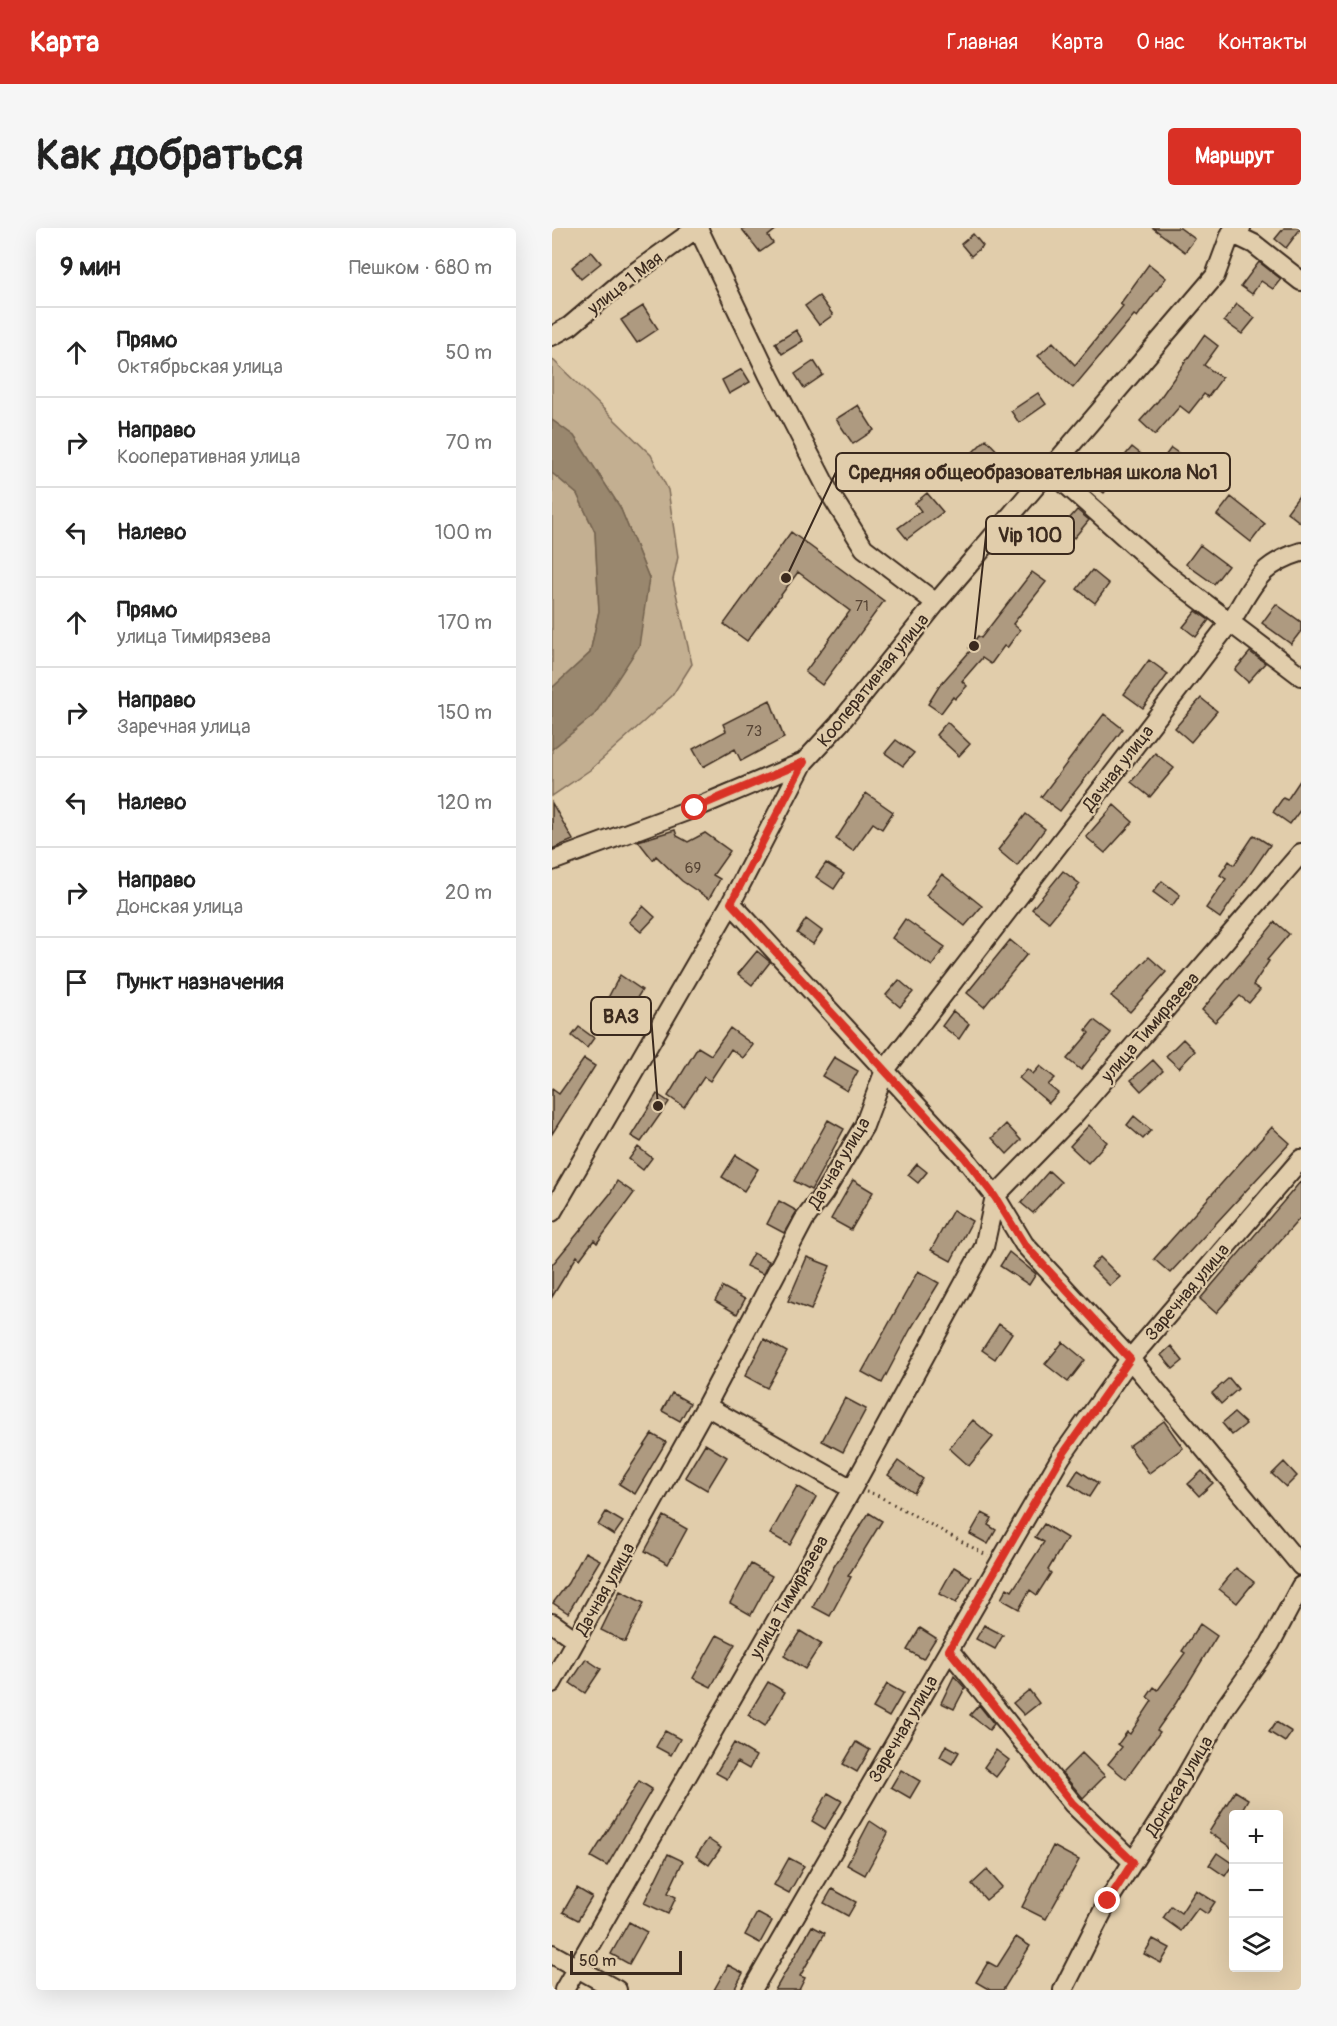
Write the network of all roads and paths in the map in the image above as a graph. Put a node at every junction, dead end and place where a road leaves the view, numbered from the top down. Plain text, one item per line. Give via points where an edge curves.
1 (697, 228) edge
2 (1233, 230) edge
3 (1301, 281) edge
4 (552, 336) edge
5 (1051, 471) junction
6 (1301, 552) edge
7 (936, 603) junction
8 (1231, 621) junction
9 (1301, 676) edge
10 (804, 762) junction
11 (1301, 853) edge
12 (552, 861) edge
13 (731, 903) junction
14 (885, 1070) junction
15 (1301, 1159) edge
16 (995, 1197) junction
17 (554, 1201) edge
18 (1130, 1359) junction
19 (706, 1406) junction
20 (852, 1489) junction
21 (1000, 1562) junction
22 (1301, 1566) edge
23 (1301, 1587) edge
24 (552, 1623) edge
25 (576, 1640) junction
26 (949, 1650) junction
27 (552, 1683) edge
28 (1133, 1862) junction
29 (552, 1953) edge
30 (578, 1966) junction
31 (564, 1990) edge
32 (617, 1990) edge
33 (752, 1990) edge
34 (1063, 1990) edge

1 - 4 street, улица 1 Мая
1 - 7 street via 829,492 864,548
2 - 3 street
2 - 5 street, Кооперативная улица via 1215,276
5 - 7 street, Кооперативная улица
5 - 8 street via 1164,573
6 - 8 street, Дачная улица via 1262,571
7 - 10 street, Кооперативная улица
8 - 9 street
8 - 14 street, Дачная улица
10 - 12 street
10 - 13 street, Кооперативная улица
11 - 16 street, улица Тимирязева via 1072,1117
13 - 14 street
13 - 17 street, Кооперативная улица
14 - 16 street
14 - 19 street, Дачная улица via 864,1126 804,1220
15 - 18 street, Заречная улица
16 - 18 street via 1024,1244
16 - 20 street, улица Тимирязева via 984,1247
18 - 21 street, Заречная улица via 1061,1457
18 - 22 street
19 - 20 street
19 - 25 street, Дачная улица
20 - 21 path via 875,1494
20 - 30 street, улица Тимирязева
21 - 26 street, Заречная улица
23 - 28 street, Донская улица via 1270,1644 1226,1706
24 - 25 street
25 - 27 street, Дачная улица
26 - 28 street via 1073,1804
26 - 33 street, Заречная улица
28 - 34 street, Донская улица via 1108,1901
29 - 30 street
30 - 31 street, улица Тимирязева
30 - 32 street

